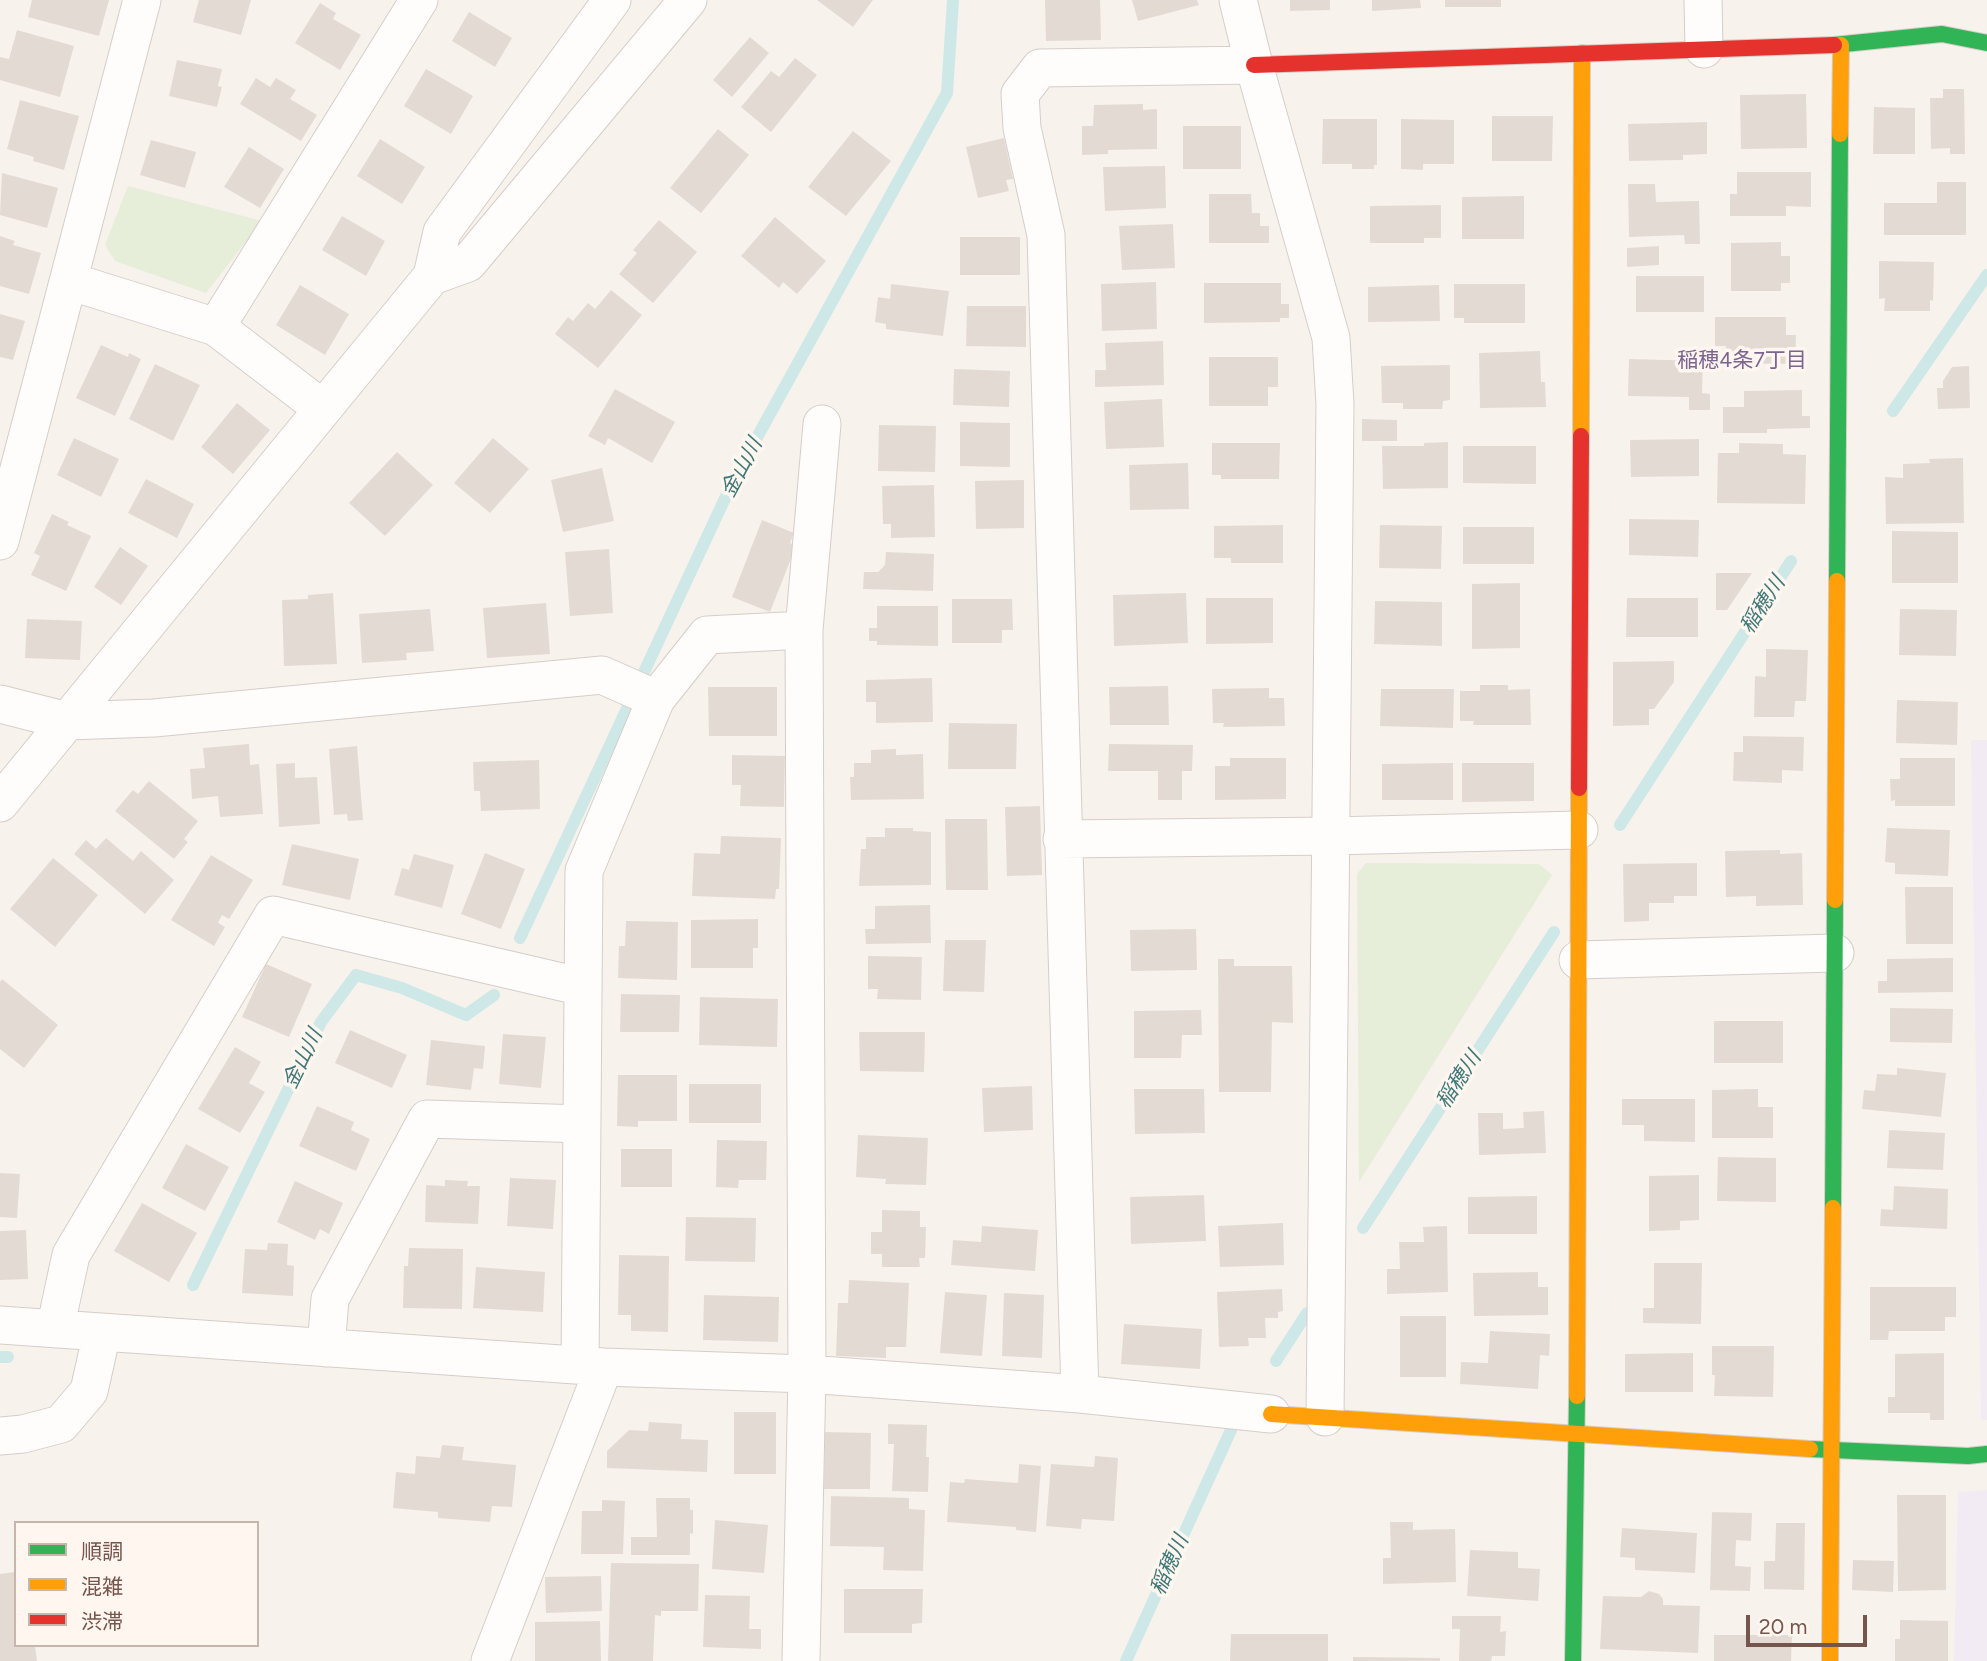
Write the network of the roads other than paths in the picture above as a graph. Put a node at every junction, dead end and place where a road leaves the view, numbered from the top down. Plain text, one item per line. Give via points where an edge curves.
1 (142, 0) edge
2 (419, 0) edge
3 (612, 0) edge
4 (688, 0) edge
5 (1238, 0) edge
6 (1703, 0) edge
7 (1987, 43) edge
8 (1841, 45) junction
9 (1704, 49) junction
10 (1582, 53) junction
11 (1254, 65) junction
12 (432, 276) junction
13 (69, 281) junction
14 (216, 327) junction
15 (323, 409) junction
16 (822, 424) dead end
17 (0, 541) edge
18 (804, 630) junction
19 (656, 699) junction
20 (0, 704) edge
21 (67, 721) junction
22 (0, 803) edge
23 (1579, 830) junction
24 (1331, 836) junction
25 (1062, 839) junction
26 (1835, 953) junction
27 (1578, 960) junction
28 (583, 987) junction
29 (582, 1124) junction
30 (0, 1325) edge
31 (55, 1329) junction
32 (102, 1333) junction
33 (326, 1348) junction
34 (592, 1366) junction
35 (807, 1374) junction
36 (1080, 1394) junction
37 (1270, 1414) joint
38 (1325, 1417) junction
39 (1577, 1434) junction
40 (0, 1436) edge
41 (1832, 1450) junction
42 (1987, 1454) edge
43 (490, 1661) edge
44 (801, 1661) edge
45 (1573, 1661) edge
46 (1830, 1661) edge

1 - 13 street
2 - 14 street
3 - 12 street via 442,232
4 - 12 street via 468,263
5 - 11 street
6 - 9 street
7 - 8 street via 1942,34
8 - 9 street
8 - 26 street
9 - 10 street
10 - 11 street
10 - 23 street
11 - 24 street via 1331,338 1335,404
11 - 25 street via 1040,68 1020,94 1022,128 1046,235
12 - 15 street
13 - 14 street
13 - 17 street
14 - 15 street
15 - 21 street
16 - 18 street
18 - 19 street via 707,635
18 - 35 street
19 - 21 street via 602,675 153,718
19 - 28 street via 584,871
20 - 21 street
21 - 22 street
23 - 24 street
23 - 27 street
24 - 25 street
24 - 38 street
25 - 36 street
26 - 27 street
26 - 41 street
27 - 39 street
28 - 29 street
28 - 31 street via 273,915 71,1255
29 - 33 street via 427,1119 330,1299
29 - 34 street
30 - 31 street
31 - 32 street
32 - 33 street
32 - 40 street via 89,1391 61,1424
33 - 34 street
34 - 35 street
34 - 43 street
35 - 36 street
35 - 44 street
36 - 37 street
37 - 38 street
38 - 39 street
39 - 41 street
39 - 45 street
41 - 42 street
41 - 46 street

